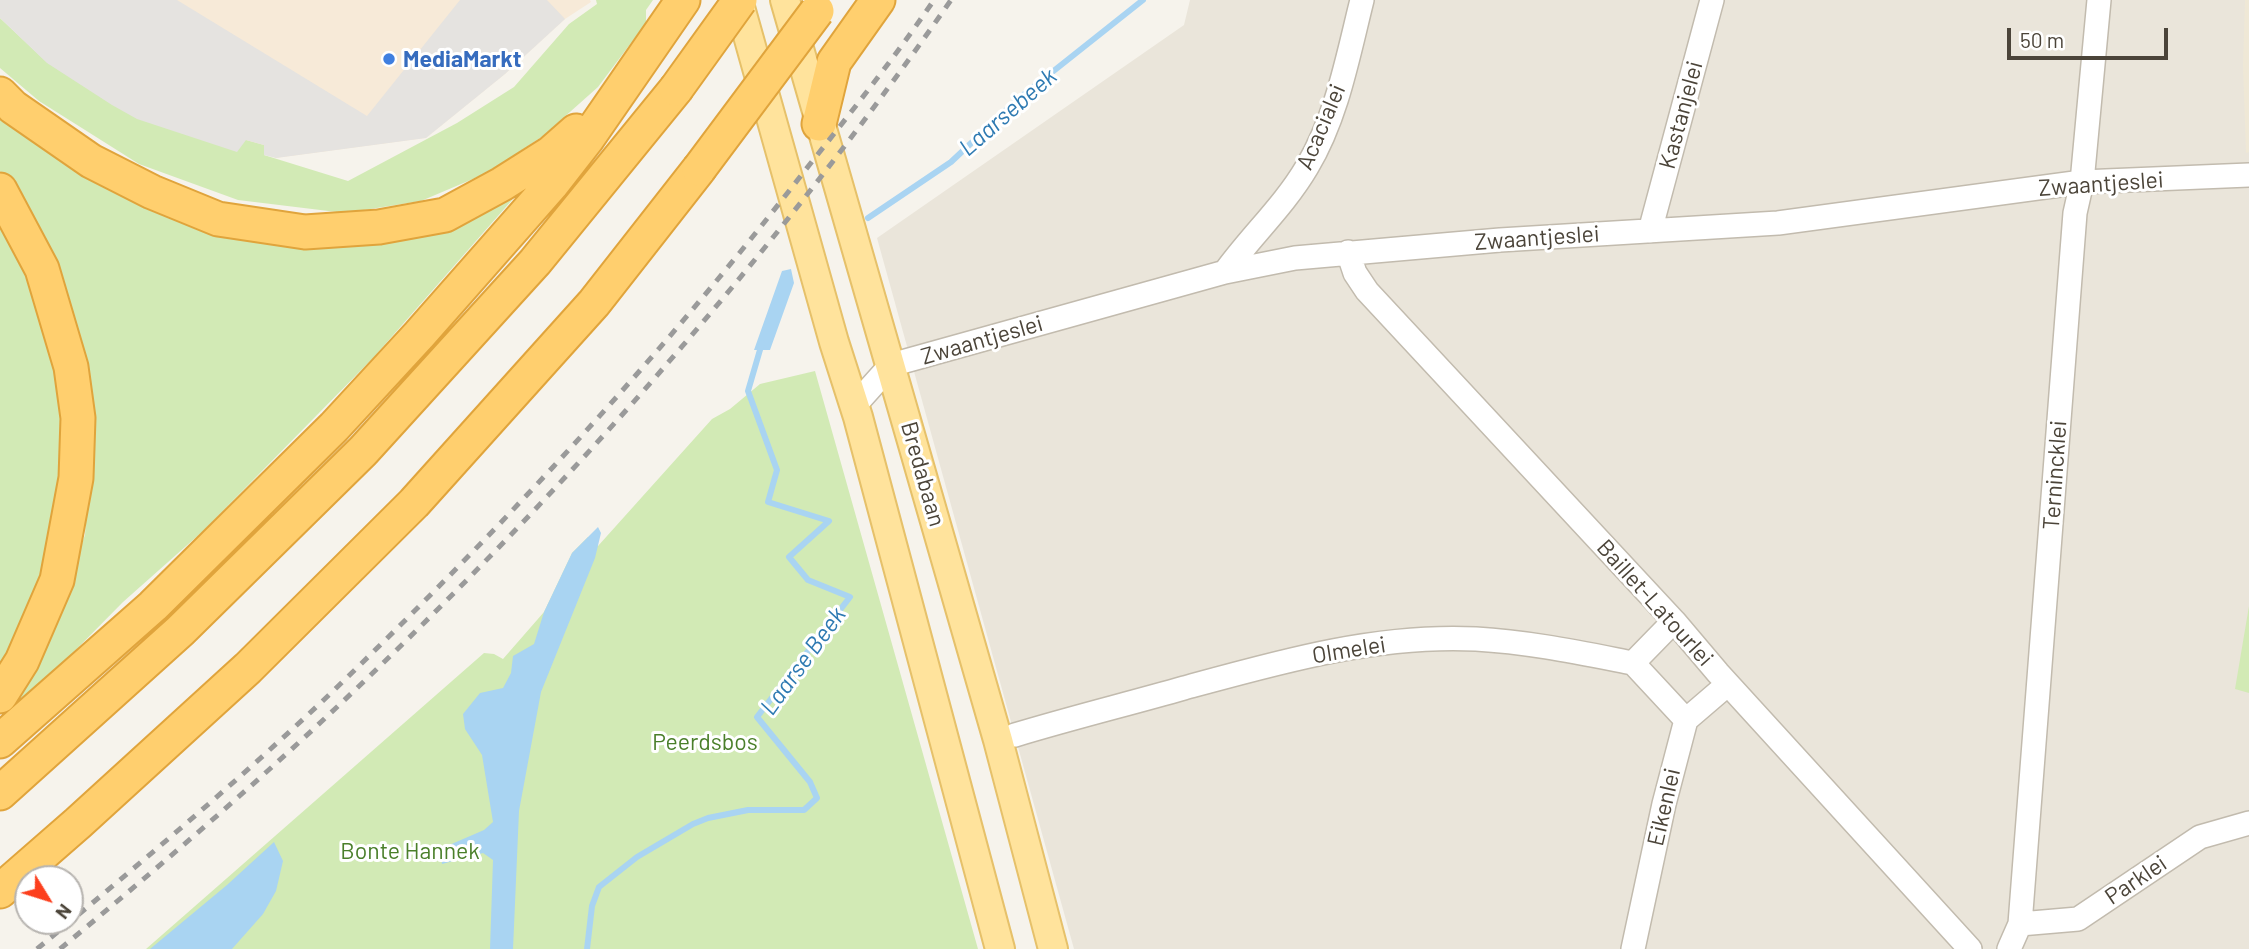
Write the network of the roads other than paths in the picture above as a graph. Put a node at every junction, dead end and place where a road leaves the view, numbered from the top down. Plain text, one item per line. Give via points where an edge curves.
1 (683, 0) edge
2 (739, 0) edge
3 (785, 0) edge
4 (824, 0) edge
5 (878, 0) edge
6 (1362, 0) edge
7 (1712, 0) edge
8 (2099, 0) edge
9 (621, 88) junction
10 (0, 94) edge
11 (819, 124) junction
12 (2249, 175) edge
13 (2082, 182) junction
14 (0, 190) edge
15 (1650, 231) junction
16 (1349, 252) junction
17 (1225, 272) junction
18 (891, 365) junction
19 (856, 411) junction
20 (1674, 621) junction
21 (1633, 663) junction
22 (1728, 684) junction
23 (0, 696) edge
24 (1686, 720) junction
25 (1015, 735) dead end
26 (0, 741) edge
27 (0, 793) edge
28 (2249, 823) edge
29 (0, 891) edge
30 (2020, 924) junction
31 (1000, 949) edge
32 (1053, 949) edge
33 (1633, 949) edge
34 (1970, 949) edge
35 (2009, 949) edge

1 - 9 highway
2 - 19 main road, Bredabaan
2 - 27 highway, bridge via 676,89 535,262 363,451 180,631
3 - 11 main road, Bredabaan
4 - 29 highway, bridge via 594,303 414,503 248,668
5 - 11 highway via 834,62
6 - 17 street, Acacialei via 1333,110 1308,166
7 - 15 street, Kastanjelei
8 - 13 street, Ternincklei
9 - 10 highway via 551,153 445,215 379,227 305,232 218,219 152,192 91,161
9 - 26 highway via 552,184 334,427 153,606
11 - 18 main road, Bredabaan
12 - 13 street, Zwaantjeslei
13 - 15 street, Zwaantjeslei via 1778,223
13 - 30 street, Ternincklei via 2074,228
14 - 23 highway via 41,269 71,367 78,418 76,478 57,580 22,661
15 - 16 street, Zwaantjeslei
16 - 17 street, Zwaantjeslei
16 - 20 street, Baillet-Latourlei via 1367,291
17 - 18 street, Zwaantjeslei
18 - 19 street, Zwaantjeslei
18 - 32 main road, Bredabaan
19 - 31 main road, Bredabaan
20 - 21 street
20 - 22 street, Baillet-Latourlei
21 - 24 street
21 - 25 street, Olmelei via 1540,645 1475,639 1411,641 1293,659
22 - 24 street
22 - 34 street, Baillet-Latourlei
24 - 33 street, Eikenlei
28 - 30 street, Parklei via 2200,837 2078,919
30 - 35 street, Ternincklei

